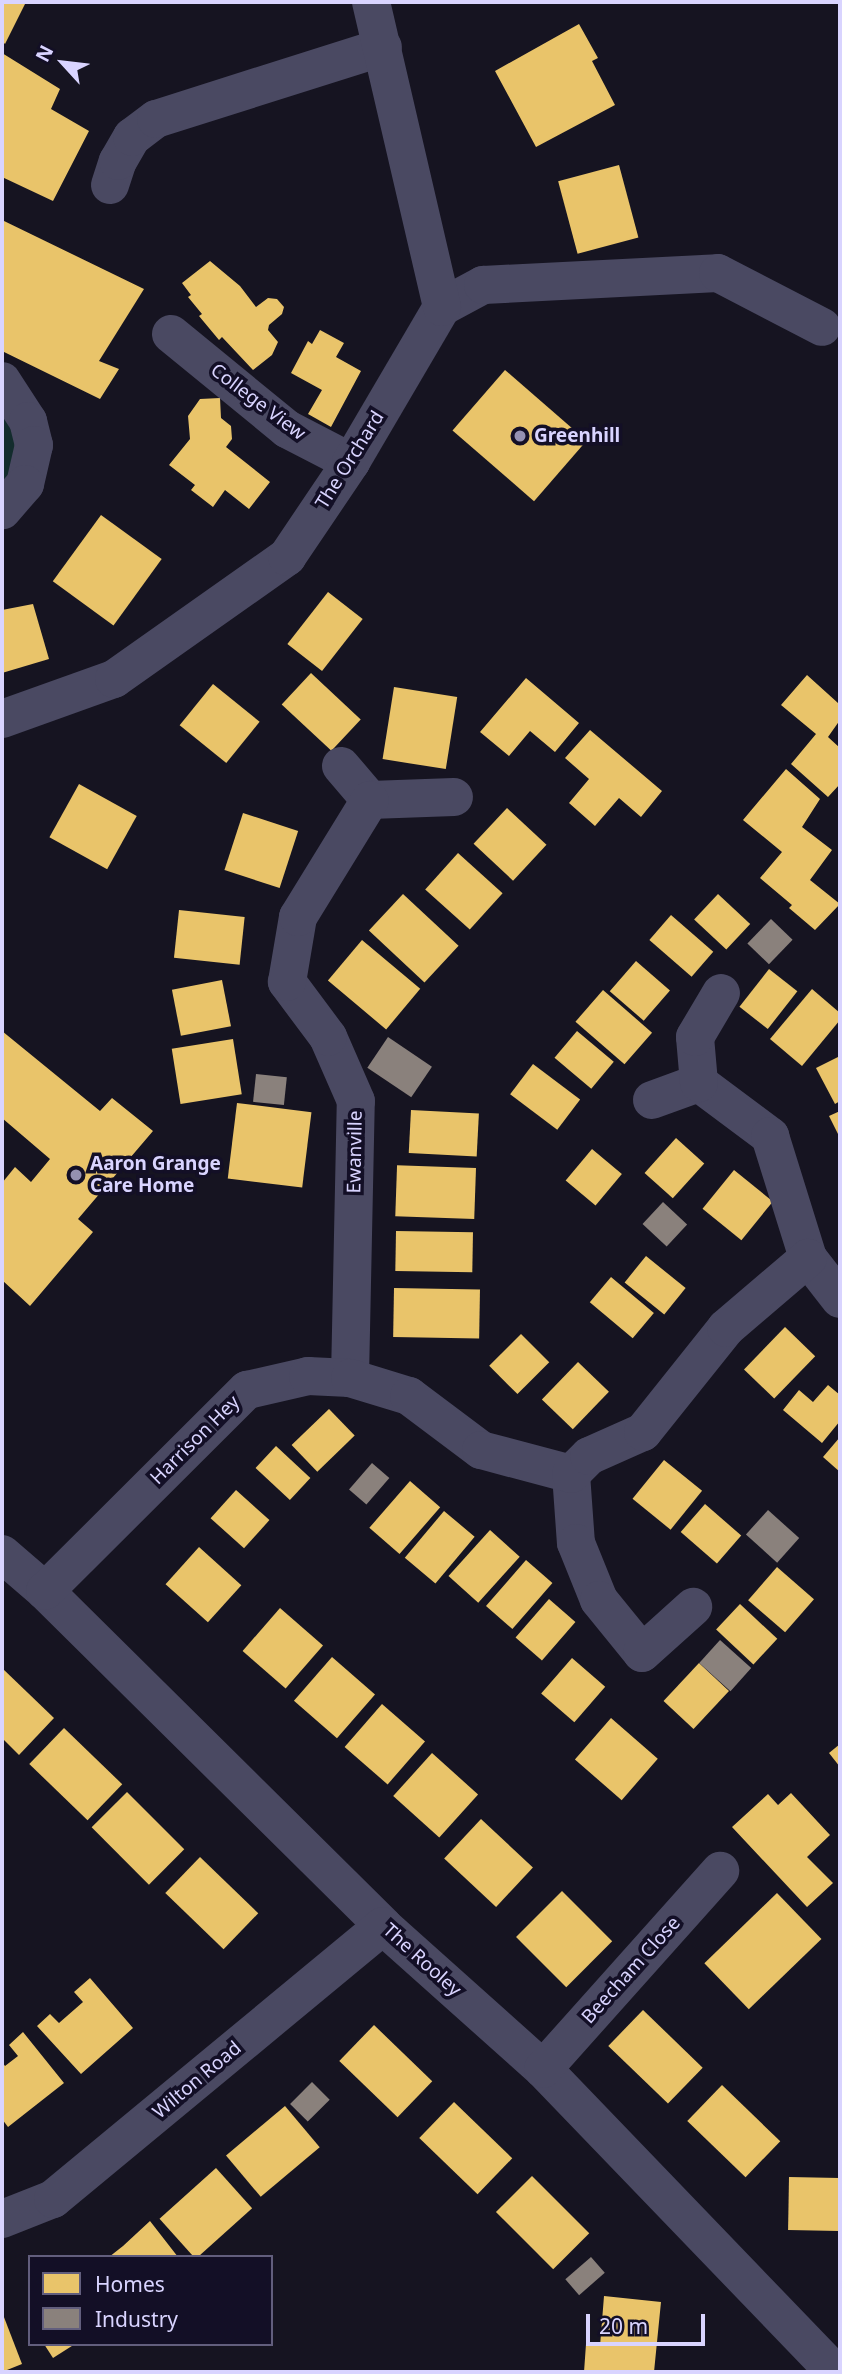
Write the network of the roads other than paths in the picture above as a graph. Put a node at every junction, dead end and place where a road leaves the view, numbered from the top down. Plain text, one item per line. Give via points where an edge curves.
1 (371, 2) edge
2 (383, 47) junction
3 (110, 185) dead end
4 (442, 307) junction
5 (822, 327) dead end
6 (170, 334) dead end
7 (2, 381) edge
8 (351, 463) junction
9 (2, 510) edge
10 (2, 719) edge
11 (341, 766) dead end
12 (454, 797) dead end
13 (370, 800) junction
14 (721, 993) dead end
15 (699, 1083) junction
16 (652, 1100) dead end
17 (808, 1258) junction
18 (840, 1299) edge
19 (350, 1378) junction
20 (571, 1474) junction
21 (2, 1554) edge
22 (45, 1591) junction
23 (693, 1607) dead end
24 (720, 1871) dead end
25 (383, 1926) junction
26 (543, 2069) junction
27 (2, 2220) edge
28 (835, 2372) edge

1 - 2 street
2 - 3 street via 156,119 132,137
2 - 4 street
4 - 5 street via 483,285 718,273
4 - 8 street, The Orchard
6 - 8 street, College View via 287,429
7 - 9 street via 27,421 34,445 25,484
8 - 10 street, The Orchard via 287,557 114,679
11 - 13 street
12 - 13 street
13 - 19 street, Ewanville via 298,917 287,982 328,1037 356,1101
14 - 15 street via 695,1037
15 - 16 street
15 - 17 street via 770,1136
17 - 18 street
17 - 20 street via 726,1328 643,1432 589,1456
19 - 20 street, Harrison Hey via 410,1396 481,1450
19 - 22 street, Harrison Hey via 308,1376 247,1390
20 - 23 street via 576,1543 599,1600 642,1653
21 - 22 street, The Rooley
22 - 25 street, The Rooley
24 - 26 street, Beecham Close
25 - 26 street, The Rooley
25 - 27 street, Wilton Road via 53,2199
26 - 28 street, The Rooley

